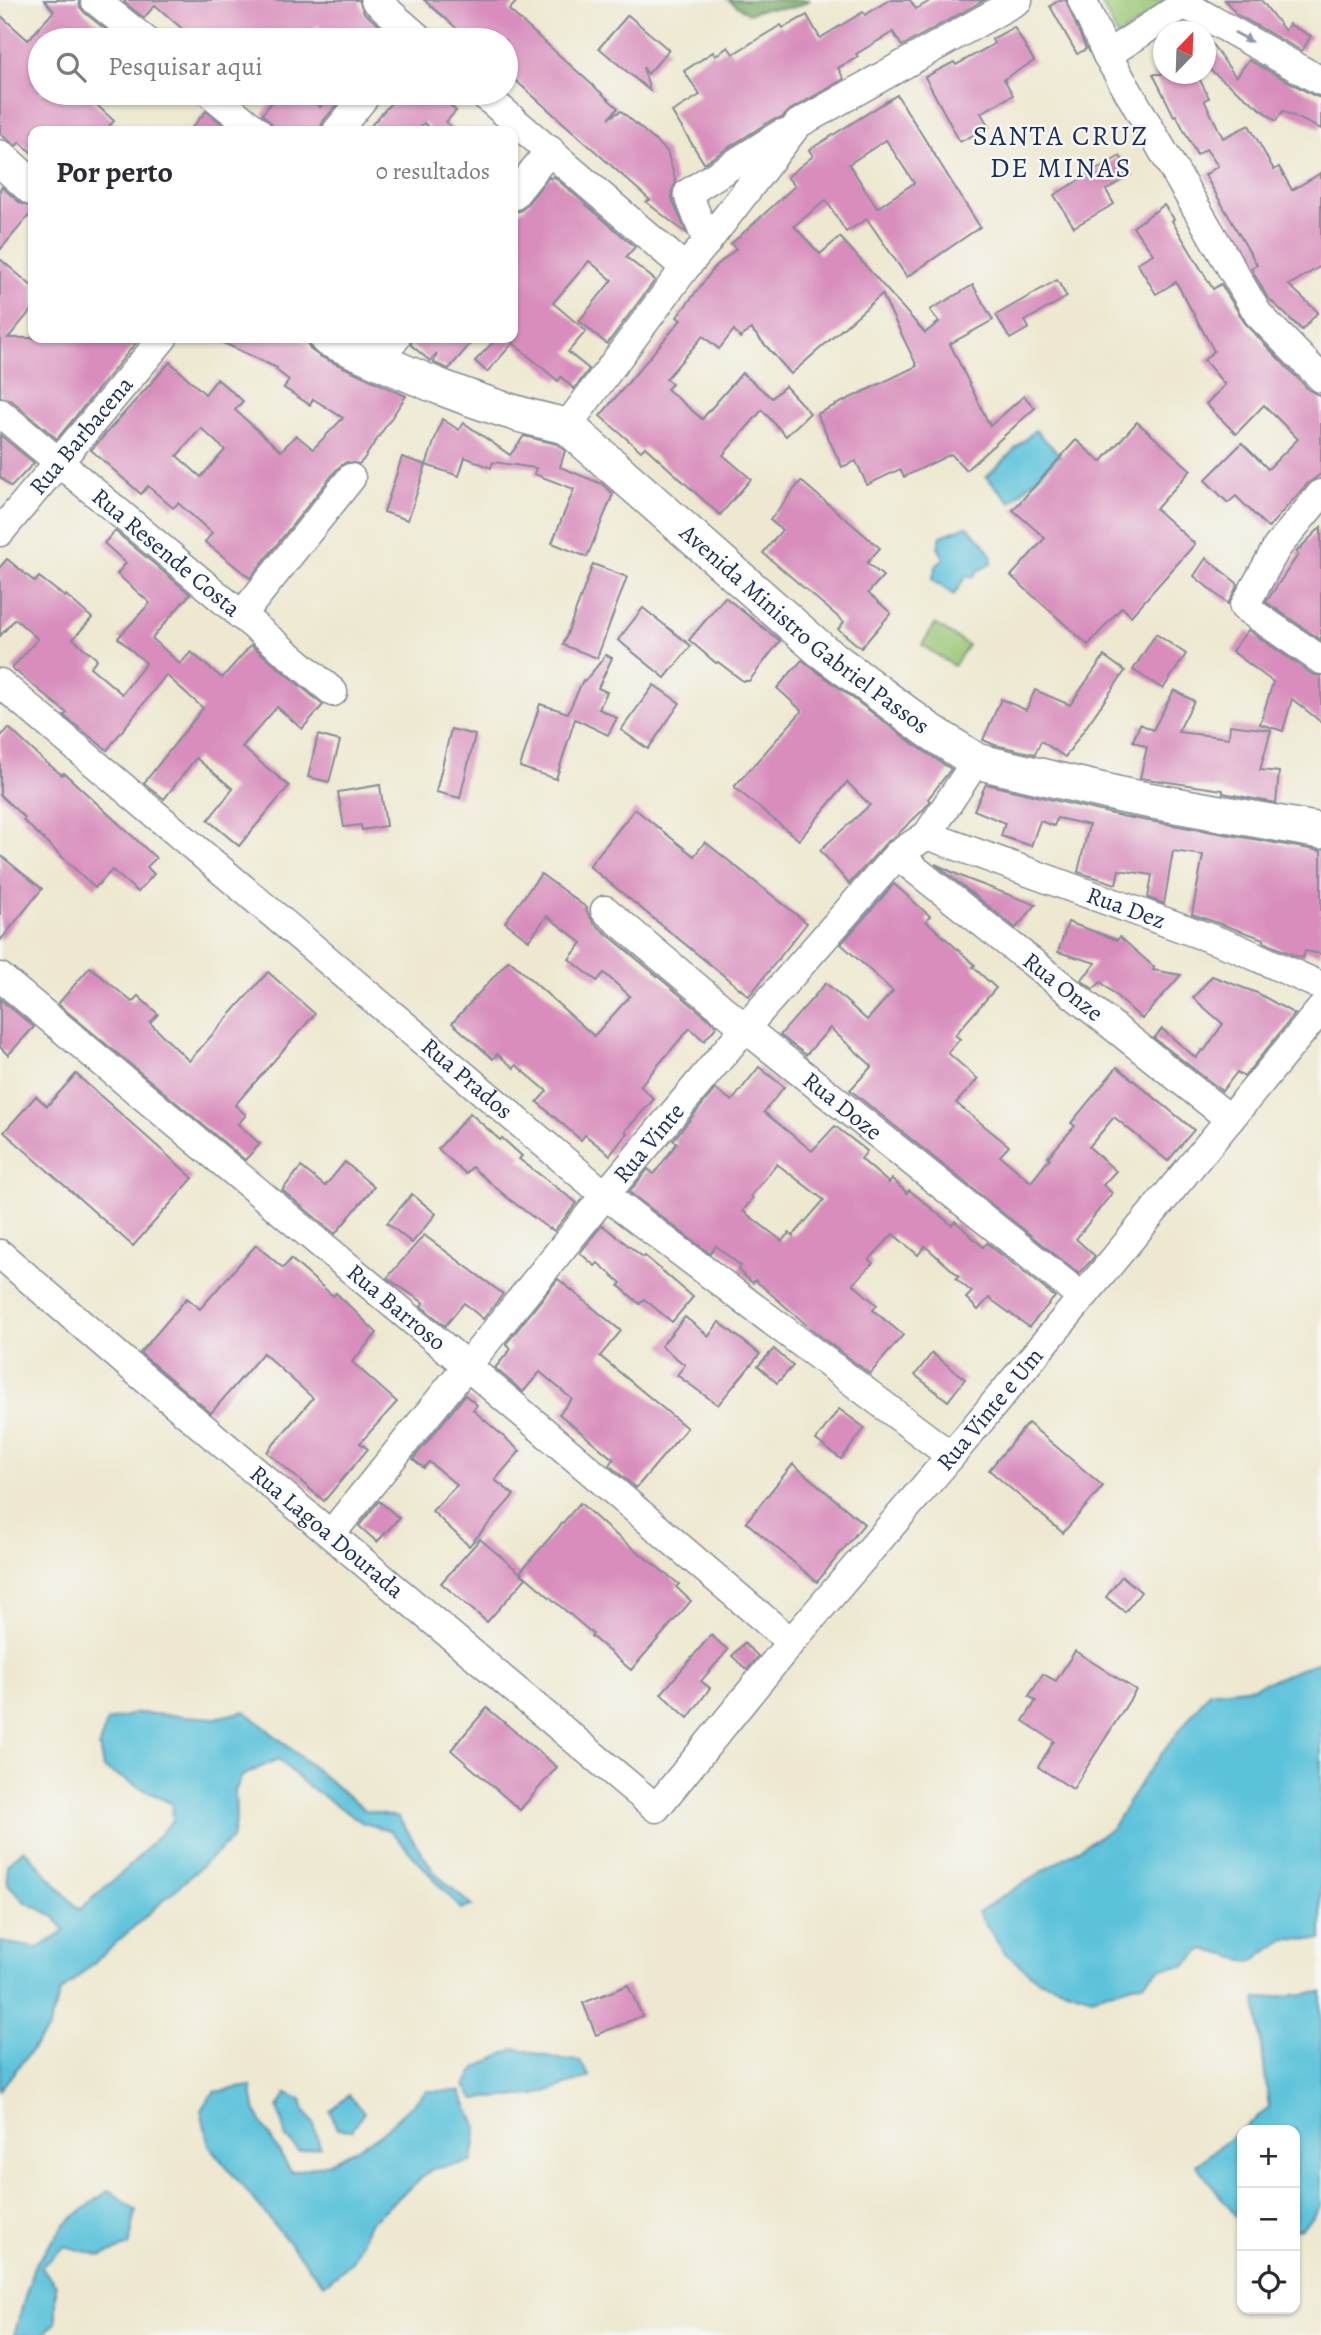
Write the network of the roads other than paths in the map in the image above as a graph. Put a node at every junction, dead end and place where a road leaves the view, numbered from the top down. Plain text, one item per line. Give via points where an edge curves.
1 (95, 0) edge
2 (375, 0) edge
3 (1018, 0) edge
4 (1082, 0) edge
5 (1187, 2) edge
6 (130, 28) edge
7 (404, 28) edge
8 (1107, 55) junction
9 (1321, 81) edge
10 (225, 105) edge
11 (358, 105) edge
12 (496, 105) edge
13 (798, 124) junction
14 (251, 126) edge
15 (341, 126) edge
16 (550, 150) junction
17 (0, 159) edge
18 (28, 184) edge
19 (518, 189) edge
20 (707, 242) junction
21 (685, 268) junction
22 (159, 343) edge
23 (354, 343) edge
24 (386, 349) edge
25 (1321, 378) edge
26 (0, 413) edge
27 (567, 426) junction
28 (60, 462) junction
29 (351, 478) dead end
30 (1321, 494) edge
31 (0, 532) edge
32 (241, 616) junction
33 (1321, 660) edge
34 (0, 683) edge
35 (333, 692) dead end
36 (976, 761) junction
37 (1321, 831) edge
38 (927, 835) junction
39 (897, 855) junction
40 (605, 910) dead end
41 (0, 977) edge
42 (1321, 986) edge
43 (1321, 1009) edge
44 (745, 1028) junction
45 (1230, 1119) junction
46 (605, 1195) junction
47 (0, 1254) edge
48 (1082, 1297) junction
49 (466, 1365) junction
50 (951, 1456) junction
51 (331, 1534) junction
52 (791, 1642) junction
53 (656, 1808) joint

1 - 6 street
2 - 7 street
3 - 13 street
4 - 8 street
5 - 8 street
5 -> 9 street
8 - 25 street via 1258,314
10 - 14 street
11 - 15 street
12 - 16 street
13 - 20 street
13 - 20 street via 688,193
16 - 19 street
16 - 21 street
17 - 18 main road
20 - 21 street
21 - 27 street
22 - 28 street, Rua Barbacena
23 - 24 main road
24 - 27 main road via 495,407
26 - 28 street, Rua Resende Costa
27 - 36 main road, Avenida Ministro Gabriel Passos via 821,650
28 - 31 street, Rua Barbacena
28 - 32 street, Rua Resende Costa
29 - 32 street
30 - 33 street via 1277,547 1244,607
32 - 35 street, Rua Resende Costa
34 - 46 street, Rua Prados
36 - 37 main road, Avenida Ministro Gabriel Passos via 1125,796
36 - 38 street, Rua Vinte
38 - 39 street, Rua Vinte
38 - 42 street, Rua Dez via 1237,948
39 - 44 street, Rua Vinte
39 - 45 street, Rua Onze
40 - 44 street, Rua Doze
41 - 49 street, Rua Barroso
43 - 45 street, Rua Vinte e Um
44 - 46 street, Rua Vinte
44 - 48 street, Rua Doze
45 - 48 street, Rua Vinte e Um
46 - 49 street, Rua Vinte
46 - 50 street, Rua Prados
47 - 51 street, Rua Lagoa Dourada
48 - 50 street, Rua Vinte e Um
49 - 51 street, Rua Vinte
49 - 52 street, Rua Barroso
50 - 52 street, Rua Vinte e Um
51 - 53 street, Rua Lagoa Dourada
52 - 53 street, Rua Vinte e Um

